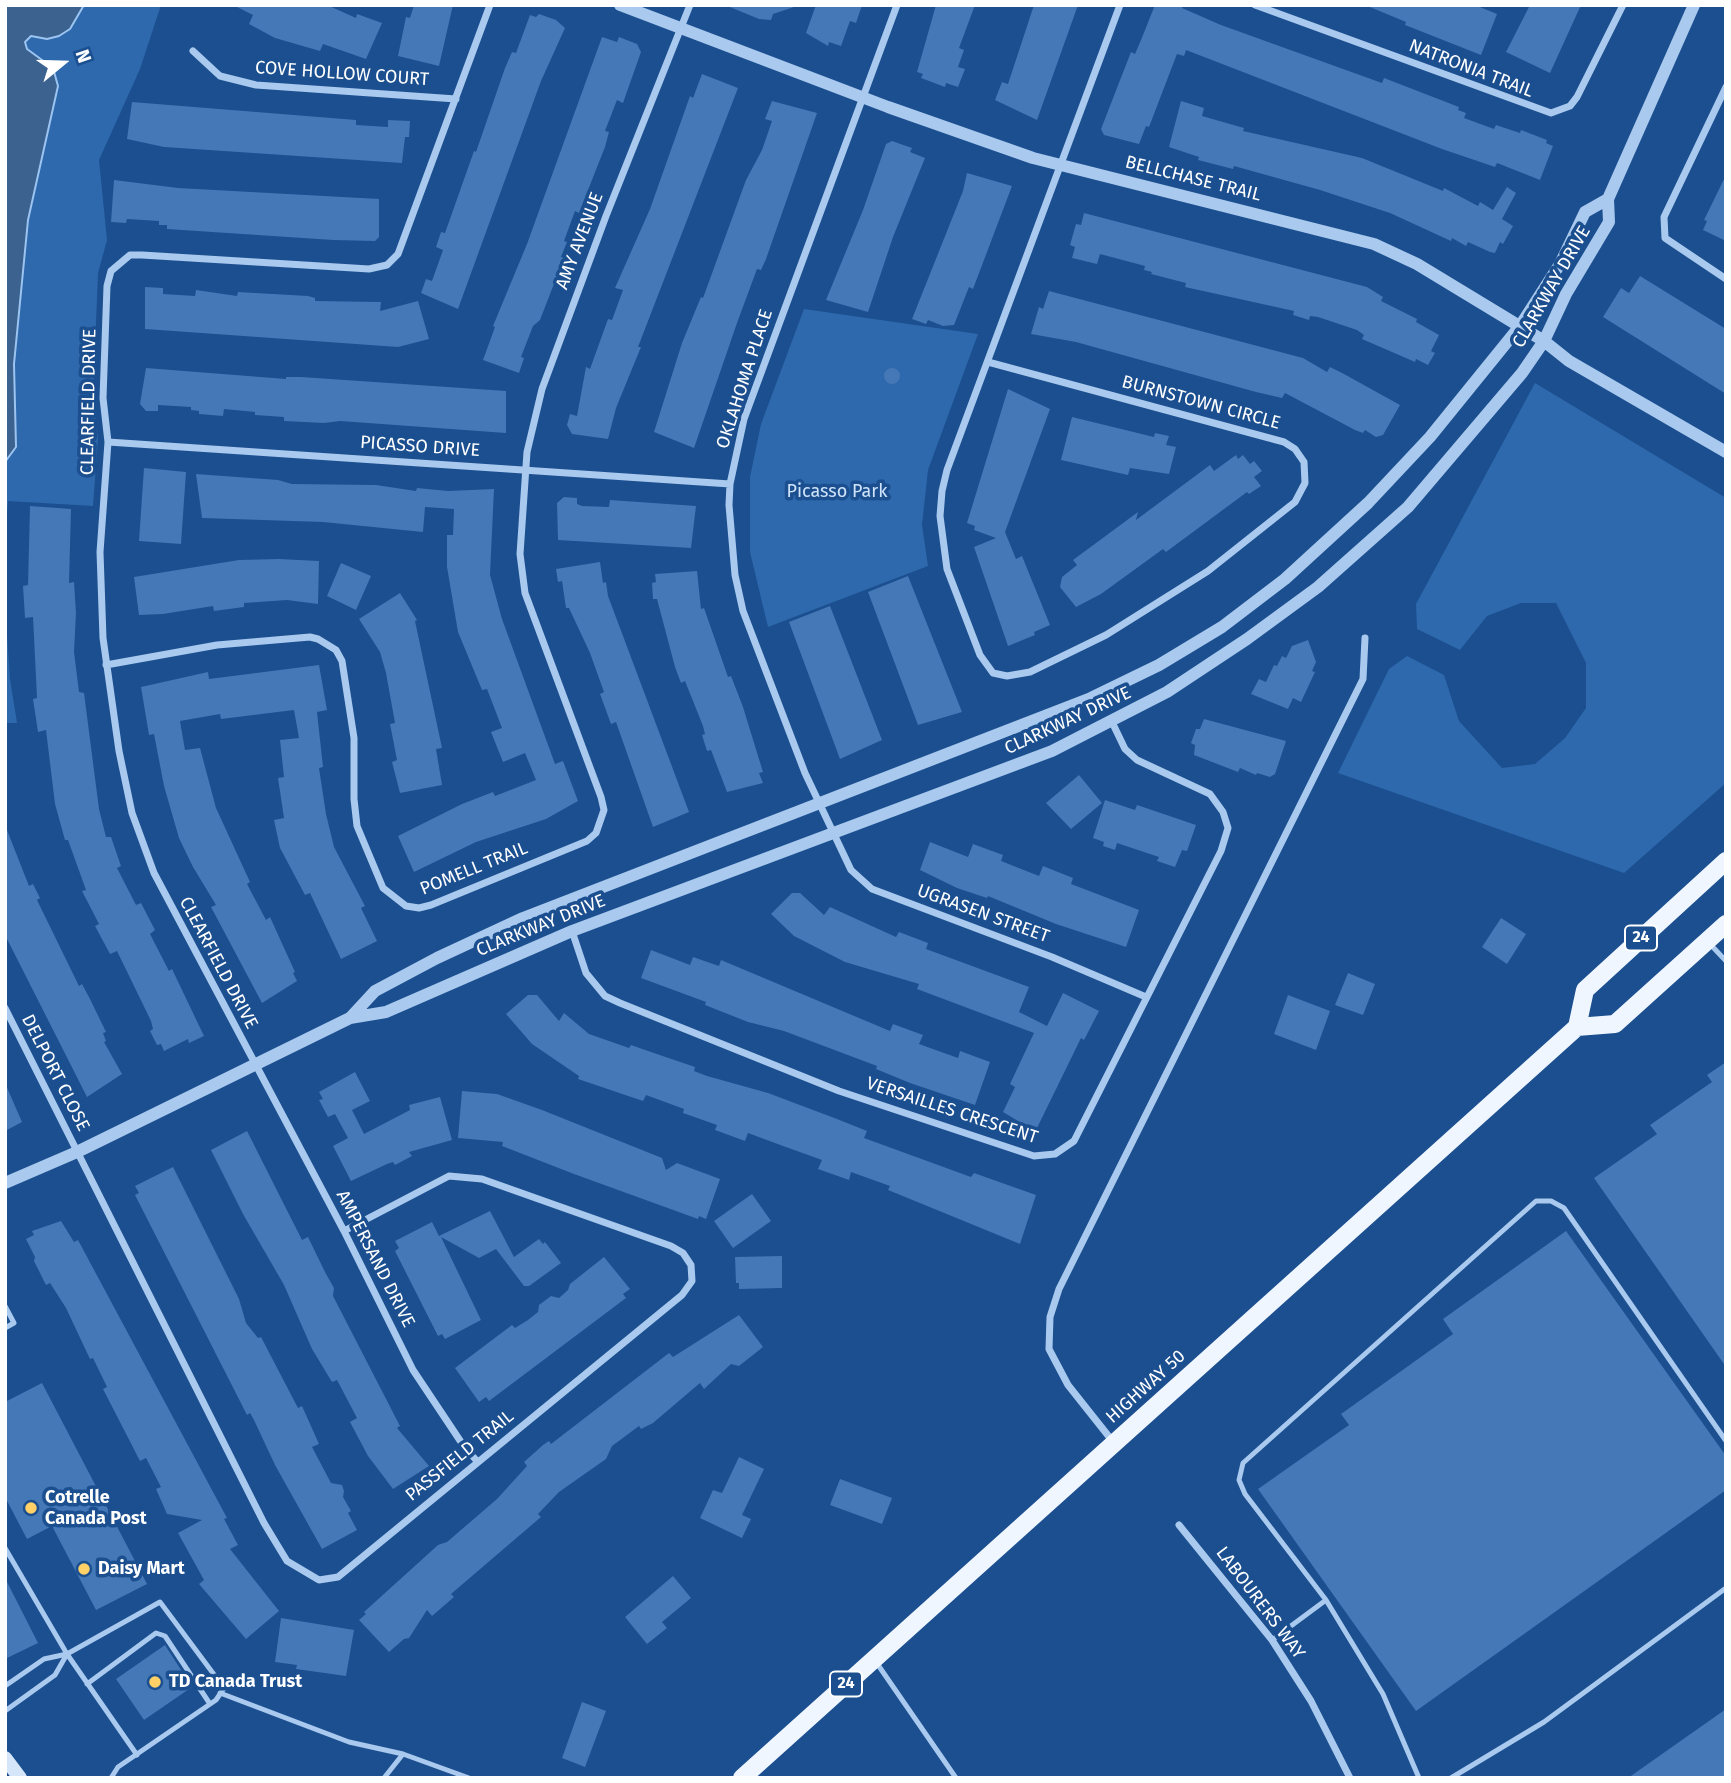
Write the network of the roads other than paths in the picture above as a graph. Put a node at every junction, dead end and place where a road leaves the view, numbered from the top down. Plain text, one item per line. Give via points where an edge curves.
1 (490, 5) edge
2 (620, 5) edge
3 (690, 5) edge
4 (897, 5) edge
5 (1120, 5) edge
6 (1255, 5) edge
7 (1623, 5) edge
8 (1694, 5) edge
9 (681, 28) junction
10 (193, 51) dead end
11 (1726, 87) edge
12 (863, 97) junction
13 (456, 99) junction
14 (1060, 165) junction
15 (1608, 200) junction
16 (1726, 279) edge
17 (1520, 326) junction
18 (1544, 341) junction
19 (988, 362) junction
20 (108, 442) junction
21 (1726, 452) edge
22 (525, 470) junction
23 (730, 484) junction
24 (1365, 638) dead end
25 (106, 665) junction
26 (1112, 722) junction
27 (821, 804) junction
28 (833, 834) junction
29 (1726, 861) edge
30 (1726, 924) edge
31 (572, 931) junction
32 (1707, 940) junction
33 (1726, 961) edge
34 (1146, 997) junction
35 (5, 1008) edge
36 (351, 1018) junction
37 (1577, 1027) junction
38 (255, 1066) junction
39 (78, 1152) junction
40 (5, 1183) edge
41 (344, 1231) junction
42 (5, 1306) edge
43 (5, 1328) edge
44 (1726, 1441) edge
45 (1114, 1444) junction
46 (477, 1461) junction
47 (1179, 1525) dead end
48 (5, 1548) edge
49 (1726, 1588) edge
50 (1326, 1600) junction
51 (1272, 1640) junction
52 (67, 1654) junction
53 (874, 1659) junction
54 (87, 1684) junction
55 (5, 1686) edge
56 (220, 1693) junction
57 (210, 1704) junction
58 (5, 1712) edge
59 (403, 1754) junction
60 (137, 1755) junction
61 (5, 1758) edge
62 (20, 1778) edge
63 (111, 1778) edge
64 (384, 1778) edge
65 (469, 1778) edge
66 (742, 1778) edge
67 (956, 1778) edge
68 (1350, 1778) edge
69 (1419, 1778) edge
70 (1451, 1778) edge

1 - 13 street, CLEARFIELD DRIVE
2 - 9 street, BELLCHASE TRAIL
3 - 9 street, AMY AVENUE
4 - 12 street, OKLAHOMA PLACE
5 - 14 street
6 - 7 street, NATRONIA TRAIL via 1551,113 1570,106 1577,97
8 - 15 street, CLARKWAY DRIVE
9 - 12 street, BELLCHASE TRAIL
9 - 22 street, AMY AVENUE via 542,389
10 - 13 street, COVE HOLLOW COURT via 220,76 256,85
11 - 16 street via 1664,217 1665,238
12 - 14 street, BELLCHASE TRAIL
12 - 23 street, OKLAHOMA PLACE via 748,406
13 - 20 street, CLEARFIELD DRIVE via 398,254 387,265 369,269 142,255 120,260 107,286 103,398
14 - 17 street, BELLCHASE TRAIL via 1374,244 1417,264
14 - 19 street, BURNSTOWN CIRCLE
15 - 17 street, CLARKWAY DRIVE via 1585,212 1560,264
15 - 18 street, CLARKWAY DRIVE via 1609,222
17 - 18 street, BELLCHASE TRAIL
17 - 27 street, CLARKWAY DRIVE via 1430,437 1368,503 1285,579 1222,627 1091,698
18 - 21 street, BELLCHASE TRAIL via 1569,361
18 - 26 street, CLARKWAY DRIVE via 1441,471 1371,541 1247,639
19 - 19 street, BURNSTOWN CIRCLE via 1284,442 1304,462 1305,483 1295,502 1162,602 1030,672 993,673 980,655 947,569 940,516 947,470
20 - 22 street, PICASSO DRIVE
20 - 25 street, CLEARFIELD DRIVE via 99,565
22 - 23 street, PICASSO DRIVE
22 - 25 street, POMELL TRAIL via 520,554 525,593 604,810 596,833 587,841 431,905 405,906 383,888 357,826 354,738 342,661 336,650 310,637 217,645
23 - 27 street, OKLAHOMA PLACE via 731,542 743,611
24 - 45 street via 1363,679 1059,1289 1050,1317 1049,1349 1068,1385
25 - 38 street, CLEARFIELD DRIVE via 118,751 140,839 162,891
26 - 28 street, CLARKWAY DRIVE via 1052,751
26 - 34 street, VERSAILLES CRESCENT via 1125,749 1137,760 1210,794 1228,828 1221,851
27 - 28 street, OKLAHOMA PLACE
27 - 36 street, CLARKWAY DRIVE via 512,923 375,991
28 - 31 street, CLARKWAY DRIVE
28 - 34 street, UGRASEN STREET via 851,870 872,889
29 - 37 main road, 24 via 1585,990
30 - 32 main road
31 - 34 street, VERSAILLES CRESCENT via 586,973 606,996 620,1003 839,1091 1034,1156 1055,1154 1074,1141
31 - 36 street, CLARKWAY DRIVE via 386,1012
32 - 33 lane
32 - 37 main road via 1615,1024
35 - 39 street, DELPORT CLOSE
36 - 38 street, CLARKWAY DRIVE
37 - 45 main road, HIGHWAY 50 / 24
38 - 39 street, CLARKWAY DRIVE
38 - 41 street, AMPERSAND DRIVE
39 - 40 street, CLARKWAY DRIVE
39 - 46 street, PASSFIELD TRAIL via 287,1561 319,1580 338,1577
41 - 46 street, AMPERSAND DRIVE via 413,1370
41 - 46 street, PASSFIELD TRAIL via 449,1176 482,1179 671,1246 691,1265 692,1281 682,1295
42 - 43 lane via 14,1323
44 - 50 lane via 1564,1208 1551,1201 1536,1201 1242,1463 1239,1480 1245,1494
45 - 53 main road, HIGHWAY 50 / 24
47 - 51 street, LABOURERS WAY
48 - 52 lane
49 - 70 lane via 1544,1722
50 - 51 lane
50 - 69 lane via 1383,1694
51 - 68 street, LABOURERS WAY via 1311,1701
52 - 54 lane
52 - 55 lane via 44,1658
52 - 56 lane via 160,1602 224,1688
52 - 58 lane via 55,1675
53 - 66 main road, HIGHWAY 50 / 24
53 - 67 lane
54 - 57 lane via 156,1633 165,1636
54 - 60 lane
56 - 57 lane
56 - 59 lane via 349,1742
57 - 60 lane
59 - 64 lane
59 - 65 lane
60 - 63 lane
61 - 62 main road

